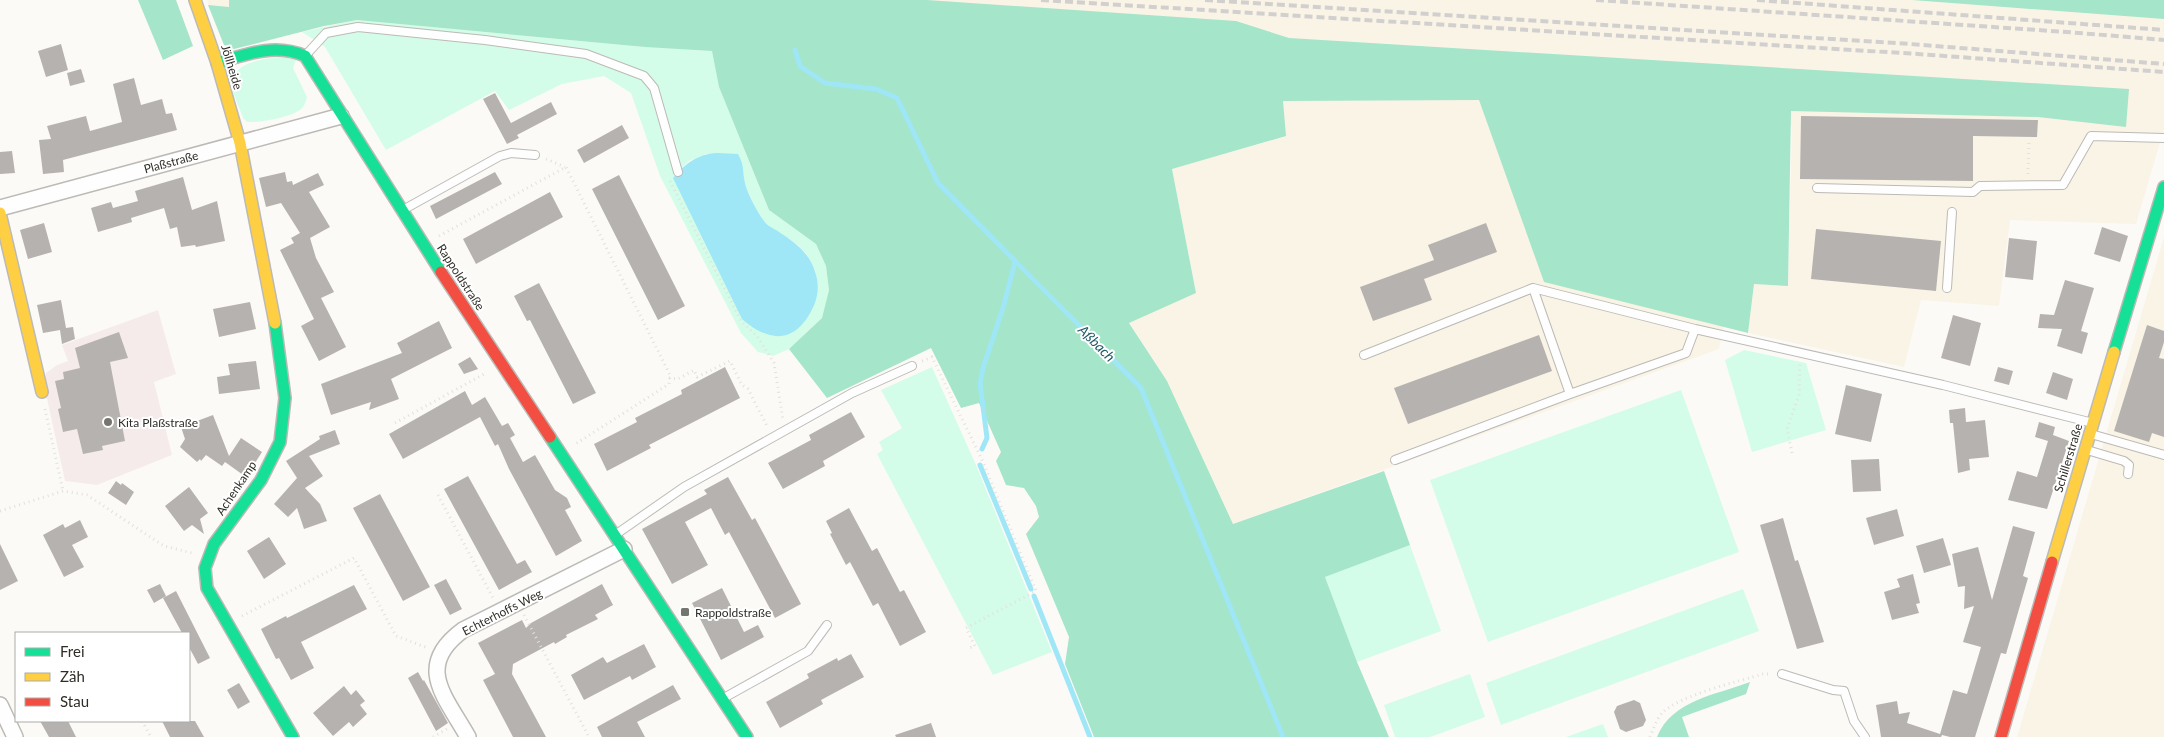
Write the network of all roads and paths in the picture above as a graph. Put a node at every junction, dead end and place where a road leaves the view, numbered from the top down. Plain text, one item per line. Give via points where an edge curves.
1 (196, 0) edge
2 (305, 56) junction
3 (218, 63) junction
4 (341, 116) junction
5 (2164, 138) edge
6 (2029, 142) dead end
7 (240, 143) junction
8 (535, 155) joint
9 (675, 161) junction
10 (566, 167) junction
11 (678, 172) dead end
12 (2028, 185) junction
13 (2164, 187) edge
14 (1816, 188) dead end
15 (0, 208) edge
16 (402, 210) junction
17 (1952, 212) dead end
18 (0, 213) edge
19 (424, 244) junction
20 (1533, 288) junction
21 (1947, 288) dead end
22 (1695, 329) junction
23 (1801, 352) junction
24 (1364, 355) dead end
25 (502, 364) junction
26 (912, 366) joint
27 (670, 378) junction
28 (42, 392) joint
29 (1570, 394) junction
30 (395, 423) dead end
31 (2091, 428) junction
32 (785, 431) junction
33 (772, 438) junction
34 (2085, 449) junction
35 (1792, 453) dead end
36 (561, 454) junction
37 (2164, 455) edge
38 (1395, 460) dead end
39 (2128, 474) dead end
40 (64, 491) junction
41 (438, 495) dead end
42 (0, 511) edge
43 (615, 535) junction
44 (624, 549) junction
45 (209, 557) junction
46 (518, 603) junction
47 (501, 612) junction
48 (228, 624) junction
49 (827, 625) dead end
50 (969, 648) dead end
51 (440, 653) junction
52 (1782, 674) joint
53 (722, 699) junction
54 (0, 705) edge
55 (143, 722) edge
56 (15, 737) edge
57 (151, 737) edge
58 (293, 737) edge
59 (468, 737) edge
60 (589, 737) edge
61 (747, 737) edge
62 (1650, 737) edge
63 (1865, 737) edge
64 (2001, 737) edge

1 - 3 street, Jöllheide
2 - 3 street via 294,50 276,48
2 - 4 street, Rappoldstraße
2 - 9 lane via 326,33 358,27 586,54 644,76 654,88
3 - 7 street, Jöllheide
4 - 7 street, Plaßstraße
4 - 16 street, Rappoldstraße
5 - 12 lane via 2092,136 2063,185
6 - 12 path
7 - 15 street, Plaßstraße
7 - 45 street, Achenkamp via 279,342 285,398 280,442 261,480 214,544
8 - 10 path
8 - 16 lane via 511,153 500,156
9 - 11 lane
9 - 32 path via 669,168 670,182 740,321 757,336 774,363
10 - 19 path
10 - 27 path
12 - 14 lane via 1980,186 1973,192
13 - 31 street, Schillerstraße
16 - 19 street, Rappoldstraße
17 - 21 lane
18 - 28 street
19 - 25 street, Rappoldstraße
20 - 22 lane
20 - 24 lane
20 - 29 lane
22 - 23 lane
22 - 29 lane via 1686,353
23 - 31 lane via 1943,385
23 - 35 path via 1799,395 1787,429
25 - 30 path
25 - 36 street, Rappoldstraße
26 - 32 lane via 852,393
26 - 50 path via 932,357 982,460 1036,591 966,628 975,646
27 - 33 path via 678,379 694,370 697,377 730,361
27 - 36 path via 669,384
28 - 40 path
29 - 38 lane
31 - 34 street, Schillerstraße
31 - 37 lane
32 - 33 lane
33 - 43 lane via 684,487
34 - 39 lane via 2124,461 2129,465
34 - 64 street, Schillerstraße
36 - 43 street, Rappoldstraße
40 - 42 path
40 - 45 path via 87,495 164,546
41 - 47 path
43 - 44 street, Rappoldstraße
44 - 46 street, Echterhoffs Weg
44 - 53 street, Rappoldstraße
45 - 48 street, Achenkamp via 205,568 207,588
46 - 47 street, Echterhoffs Weg
46 - 60 path
47 - 51 street, Echterhoffs Weg via 464,630
48 - 51 path via 354,558 396,636
48 - 58 street, Achenkamp
49 - 53 lane via 808,651
51 - 59 street via 435,670 439,684
52 - 62 path via 1763,674 1697,694 1676,704 1662,713
52 - 63 lane via 1844,691 1854,721
53 - 61 street, Rappoldstraße
54 - 56 street
55 - 57 path

